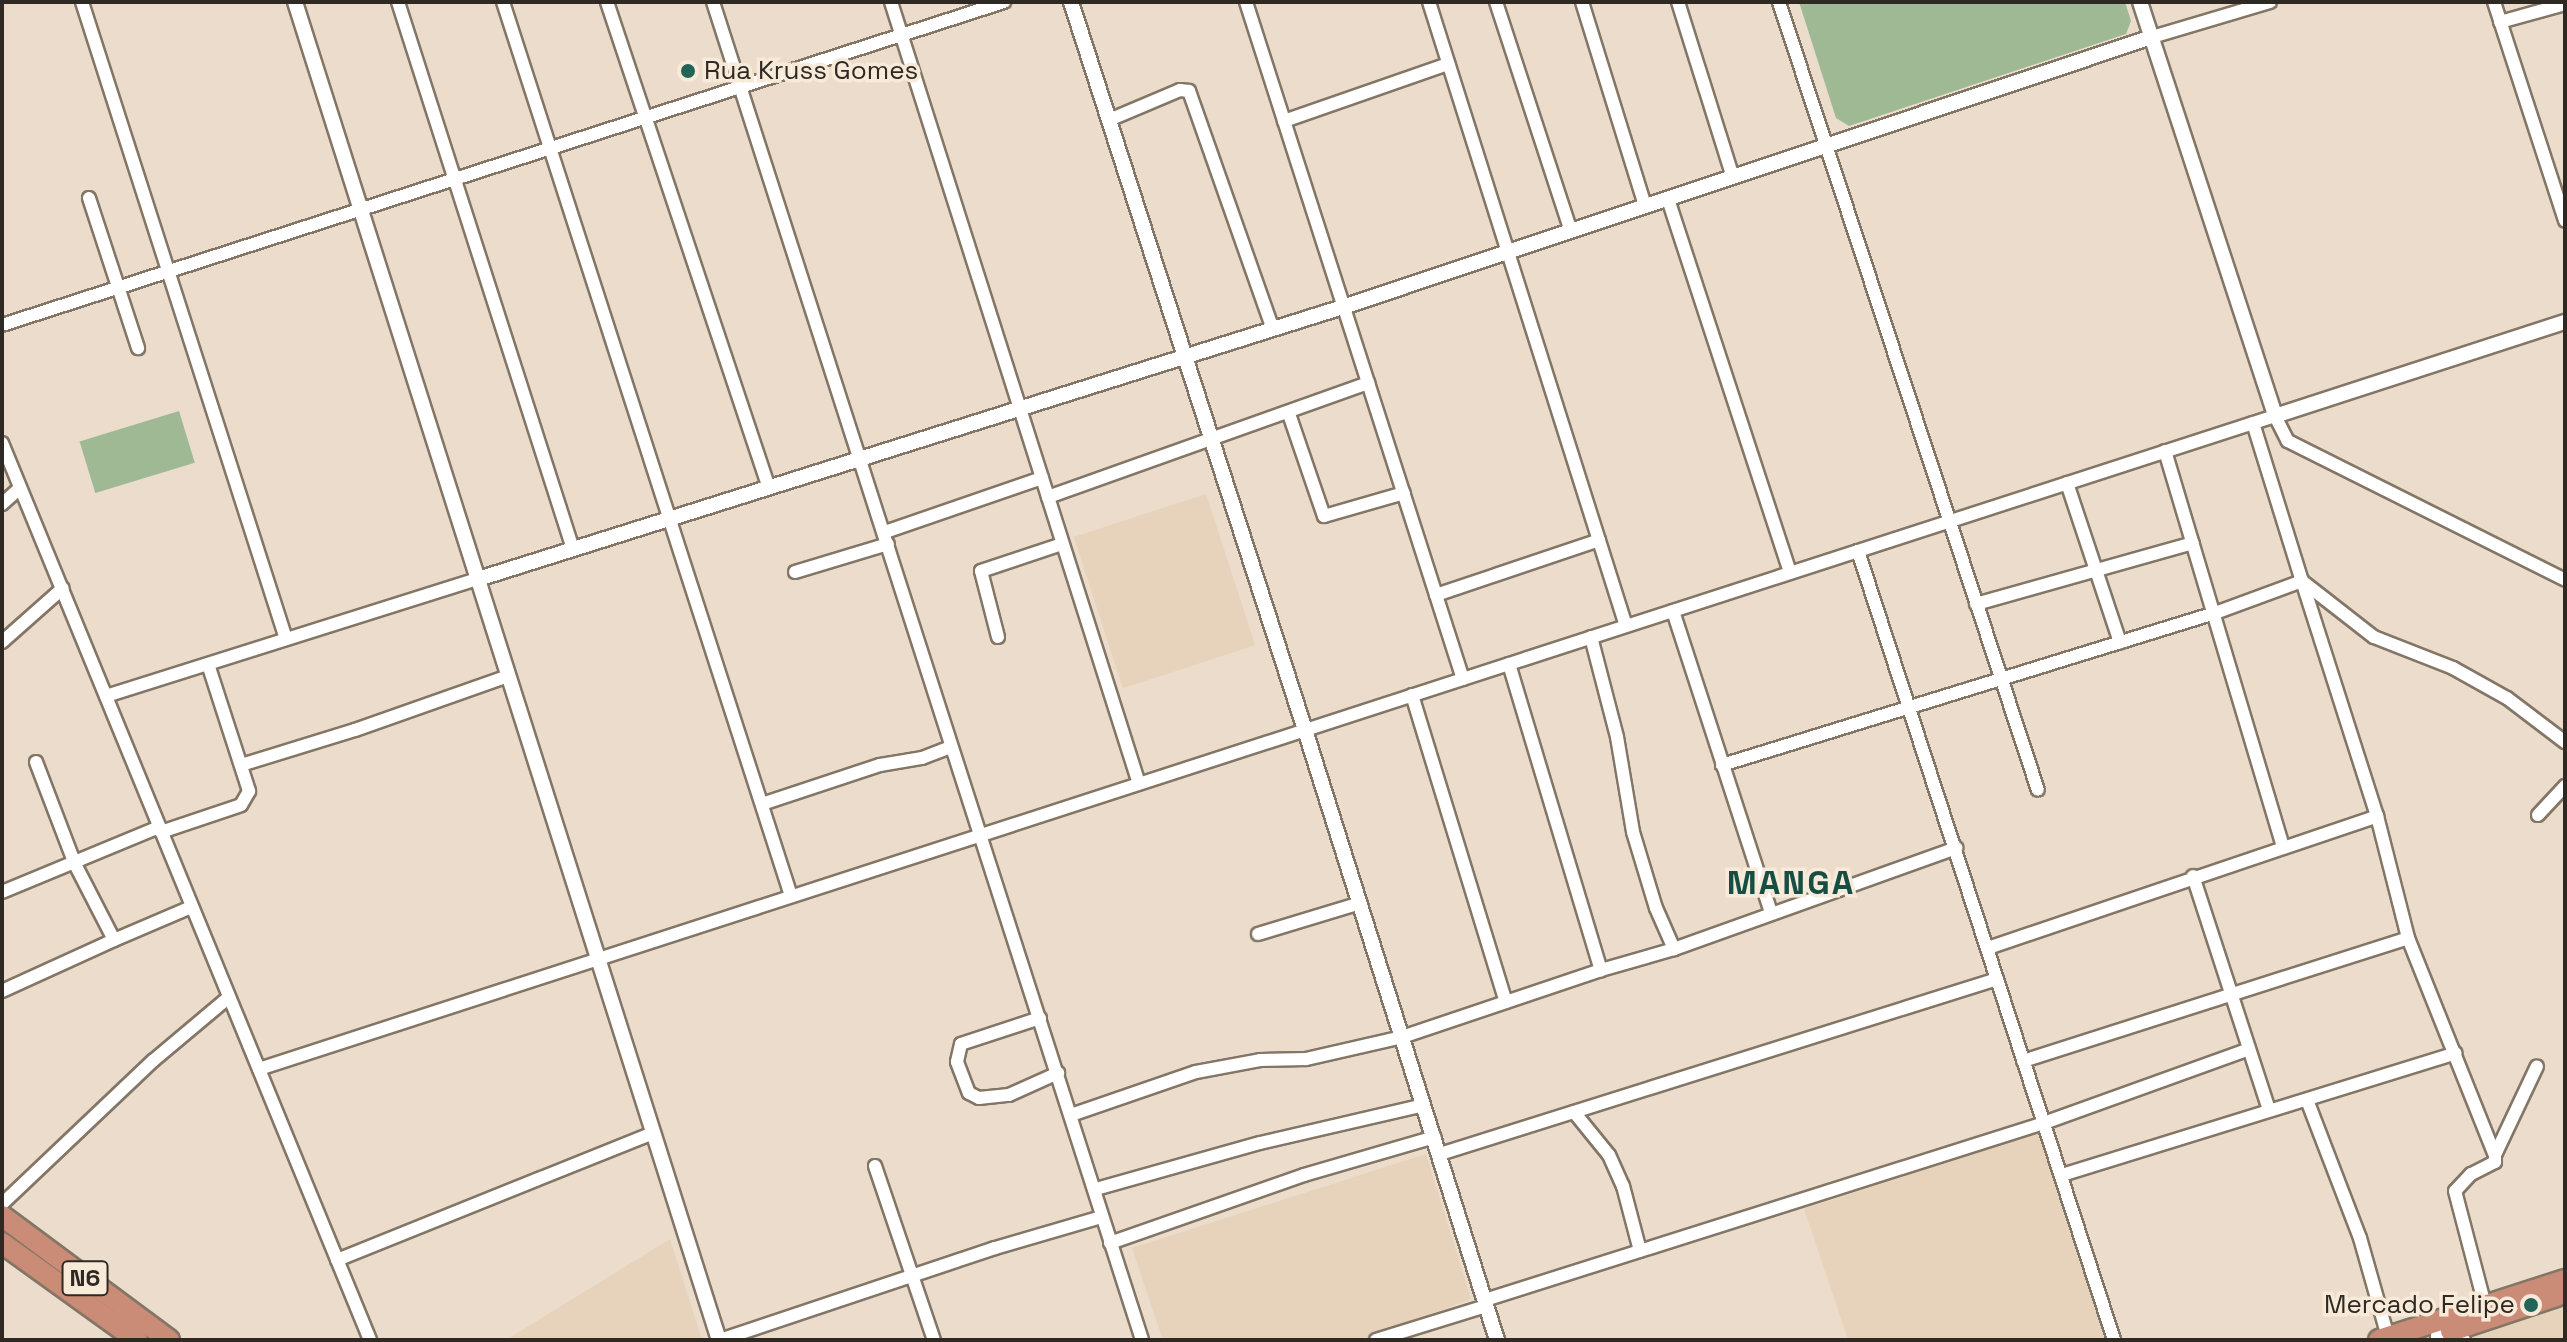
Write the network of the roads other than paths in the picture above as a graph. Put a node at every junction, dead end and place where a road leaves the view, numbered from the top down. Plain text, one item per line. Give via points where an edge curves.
1 (82, 2) edge
2 (295, 2) edge
3 (398, 2) edge
4 (503, 2) edge
5 (607, 2) edge
6 (713, 2) edge
7 (891, 2) edge
8 (1004, 2) edge
9 (1071, 2) edge
10 (1246, 2) edge
11 (1429, 2) edge
12 (1496, 2) edge
13 (1582, 2) edge
14 (1678, 2) edge
15 (1779, 2) edge
16 (2140, 2) edge
17 (2270, 2) edge
18 (2494, 2) edge
19 (2565, 4) edge
20 (2500, 22) junction
21 (901, 35) junction
22 (2152, 37) junction
23 (1448, 64) junction
24 (739, 87) junction
25 (645, 117) junction
26 (1109, 120) junction
27 (1284, 121) junction
28 (1827, 146) junction
29 (550, 148) junction
30 (1733, 177) junction
31 (455, 179) junction
32 (89, 198) dead end
33 (1668, 199) junction
34 (1645, 206) junction
35 (361, 209) junction
36 (2565, 221) edge
37 (1571, 231) junction
38 (1508, 252) junction
39 (169, 272) junction
40 (119, 288) junction
41 (1343, 307) junction
42 (2565, 322) edge
43 (2, 325) edge
44 (1273, 330) junction
45 (138, 348) dead end
46 (1185, 357) junction
47 (1368, 383) junction
48 (1020, 409) junction
49 (1289, 414) junction
50 (2275, 416) junction
51 (2253, 423) junction
52 (1212, 441) junction
53 (2, 443) edge
54 (2165, 451) junction
55 (859, 459) junction
56 (1042, 478) junction
57 (2067, 483) junction
58 (20, 488) junction
59 (769, 488) junction
60 (1404, 493) junction
61 (1048, 497) junction
62 (2, 504) edge
63 (670, 519) junction
64 (1949, 521) junction
65 (887, 538) junction
66 (1599, 540) junction
67 (2193, 543) junction
68 (1062, 544) junction
69 (573, 549) junction
70 (1858, 551) junction
71 (2098, 568) junction
72 (795, 572) dead end
73 (1790, 573) junction
74 (478, 579) junction
75 (2565, 580) edge
76 (2302, 581) junction
77 (63, 588) junction
78 (1436, 595) junction
79 (1976, 604) junction
80 (1673, 611) junction
81 (2215, 613) junction
82 (1626, 626) junction
83 (998, 637) dead end
84 (1591, 637) junction
85 (286, 639) junction
86 (2, 642) edge
87 (2120, 642) junction
88 (208, 664) junction
89 (1509, 664) junction
90 (508, 676) junction
91 (1463, 679) junction
92 (2001, 679) junction
93 (1412, 695) junction
94 (106, 696) junction
95 (1909, 705) junction
96 (1305, 730) junction
97 (2565, 742) edge
98 (951, 747) junction
99 (36, 762) dead end
100 (241, 765) junction
101 (1722, 765) junction
102 (1139, 784) junction
103 (2565, 786) edge
104 (2038, 790) dead end
105 (762, 804) junction
106 (2538, 815) dead end
107 (2377, 816) junction
108 (160, 830) junction
109 (982, 835) junction
110 (2283, 847) junction
111 (1956, 848) junction
112 (75, 864) junction
113 (2193, 876) junction
114 (2, 892) edge
115 (791, 896) junction
116 (1360, 903) junction
117 (191, 907) junction
118 (1771, 912) junction
119 (1258, 934) dead end
120 (2408, 938) junction
121 (114, 940) junction
122 (1988, 948) junction
123 (1674, 949) junction
124 (598, 959) junction
125 (1601, 970) junction
126 (1997, 979) junction
127 (2, 991) edge
128 (2231, 993) junction
129 (228, 998) junction
130 (1506, 1002) junction
131 (1040, 1018) junction
132 (1402, 1037) junction
133 (2249, 1049) junction
134 (2456, 1053) junction
135 (2023, 1061) junction
136 (2537, 1066) dead end
137 (259, 1069) junction
138 (1058, 1073) junction
139 (2307, 1100) junction
140 (1424, 1105) junction
141 (2269, 1110) junction
142 (1574, 1112) junction
143 (1071, 1115) junction
144 (2044, 1123) junction
145 (653, 1133) junction
146 (1435, 1137) junction
147 (1440, 1154) junction
148 (2495, 1155) junction
149 (875, 1166) dead end
150 (2062, 1175) junction
151 (1096, 1189) junction
152 (2, 1204) edge
153 (2, 1216) edge
154 (1102, 1217) junction
155 (2, 1243) edge
156 (1110, 1243) junction
157 (1640, 1251) junction
158 (337, 1260) junction
159 (912, 1276) junction
160 (2565, 1280) edge
161 (2565, 1294) edge
162 (1485, 1303) junction
163 (2485, 1305) junction
164 (2383, 1338) edge
165 (2429, 1338) edge
166 (137, 1340) edge
167 (169, 1340) edge
168 (370, 1340) edge
169 (719, 1340) edge
170 (934, 1340) edge
171 (1142, 1340) edge
172 (1376, 1340) edge
173 (1497, 1340) edge
174 (2114, 1340) edge
175 (2464, 1340) edge

1 - 39 street
2 - 35 street
3 - 31 street
4 - 29 street
5 - 25 street
6 - 24 street
7 - 21 street
8 - 21 street
9 - 26 street
10 - 27 street
11 - 23 street
12 - 37 street
13 - 34 street
14 - 30 street
15 - 28 street
16 - 22 street
17 - 22 street
18 - 20 street
19 - 20 street
20 - 36 street
21 - 24 street
21 - 48 street
22 - 28 street
22 - 50 street
23 - 27 street
23 - 38 street
24 - 25 street
24 - 55 street
25 - 29 street
25 - 59 street
26 - 44 street via 1180,90 1189,91
26 - 46 street
27 - 41 street
28 - 30 street
28 - 64 street
29 - 31 street
29 - 63 street
30 - 33 street
31 - 35 street
31 - 69 street
32 - 40 street
33 - 34 street
33 - 73 street
34 - 37 street
35 - 39 street
35 - 74 street
37 - 38 street
38 - 41 street
38 - 66 street
39 - 40 street
39 - 85 street
40 - 43 street
40 - 45 street
41 - 44 street
41 - 47 street
42 - 50 street
44 - 46 street
46 - 48 street
46 - 52 street
47 - 49 street
47 - 60 street
48 - 55 street
48 - 56 street
49 - 52 street
49 - 60 street via 1324,516
50 - 51 street
50 - 75 street via 2288,441
51 - 54 street
51 - 76 street
52 - 61 street
52 - 96 street
53 - 58 street
54 - 57 street
54 - 67 street
55 - 59 street
55 - 65 street
56 - 61 street
56 - 65 street
57 - 64 street
57 - 71 street
58 - 62 street
58 - 77 street
59 - 63 street
60 - 78 street
61 - 68 street
63 - 69 street
63 - 105 street
64 - 70 street
64 - 79 street
65 - 72 street
65 - 98 street
66 - 78 street
66 - 82 street
67 - 71 street
67 - 81 street
68 - 83 street via 981,571
68 - 102 street
69 - 74 street
70 - 73 street
70 - 95 street
71 - 79 street
71 - 87 street
73 - 80 street
74 - 85 street
74 - 90 street
76 - 81 street
76 - 97 street via 2374,637 2453,668 2507,698
76 - 107 street
77 - 86 street
77 - 94 street
78 - 91 street
79 - 92 street
80 - 82 street
80 - 101 street
81 - 87 street
81 - 110 street
82 - 84 street
84 - 89 street
84 - 123 street via 1617,737 1633,832
85 - 88 street
87 - 92 street
88 - 94 street
88 - 100 street
89 - 91 street
89 - 125 street
90 - 100 street
90 - 124 street
91 - 93 street
92 - 95 street
92 - 104 street
93 - 96 street
93 - 130 street
94 - 108 street
95 - 101 street
95 - 111 street
96 - 102 street
96 - 116 street
98 - 105 street
98 - 109 street
99 - 112 street
100 - 108 street via 249,791 241,805
101 - 118 street
102 - 109 street
103 - 106 street
105 - 115 street
107 - 110 street
107 - 120 street
108 - 112 street
108 - 117 street
109 - 115 street
109 - 131 street
110 - 113 street
111 - 118 street
111 - 122 street
112 - 114 street
112 - 121 street
113 - 122 street
113 - 128 street
115 - 124 street
116 - 119 street
116 - 132 street
117 - 121 street
117 - 129 street
118 - 123 street
120 - 128 street
120 - 134 street
121 - 127 street
122 - 126 street
123 - 125 street
124 - 137 street
124 - 145 street
125 - 130 street
126 - 135 street
126 - 142 street
128 - 133 street
128 - 135 street
129 - 137 street
129 - 152 street via 154,1060
130 - 132 street
131 - 138 street
131 - 138 street via 961,1044 957,1062 969,1093 979,1098 1009,1095
132 - 140 street
132 - 143 street via 1306,1059 1260,1060 1196,1072
133 - 141 street
133 - 144 street
134 - 139 street
134 - 148 street
135 - 144 street
136 - 148 street
137 - 158 street
138 - 143 street
139 - 141 street
139 - 164 street via 2360,1238
140 - 146 street
140 - 151 street
141 - 150 street
142 - 147 street
142 - 157 street via 1609,1155
143 - 151 street
144 - 150 street
144 - 157 street
145 - 158 street
145 - 169 street
146 - 147 street
146 - 156 street via 1304,1175
147 - 162 street
148 - 163 street via 2495,1162 2471,1174 2455,1191
149 - 159 street
150 - 174 street
151 - 154 street
153 - 167 highway, N6
154 - 156 street
154 - 159 street
155 - 166 highway, N6
156 - 171 street
157 - 162 street
158 - 168 street
159 - 169 street
159 - 170 street
160 - 163 highway
161 - 165 highway
162 - 172 street
162 - 173 street
163 - 164 highway
165 - 175 street

